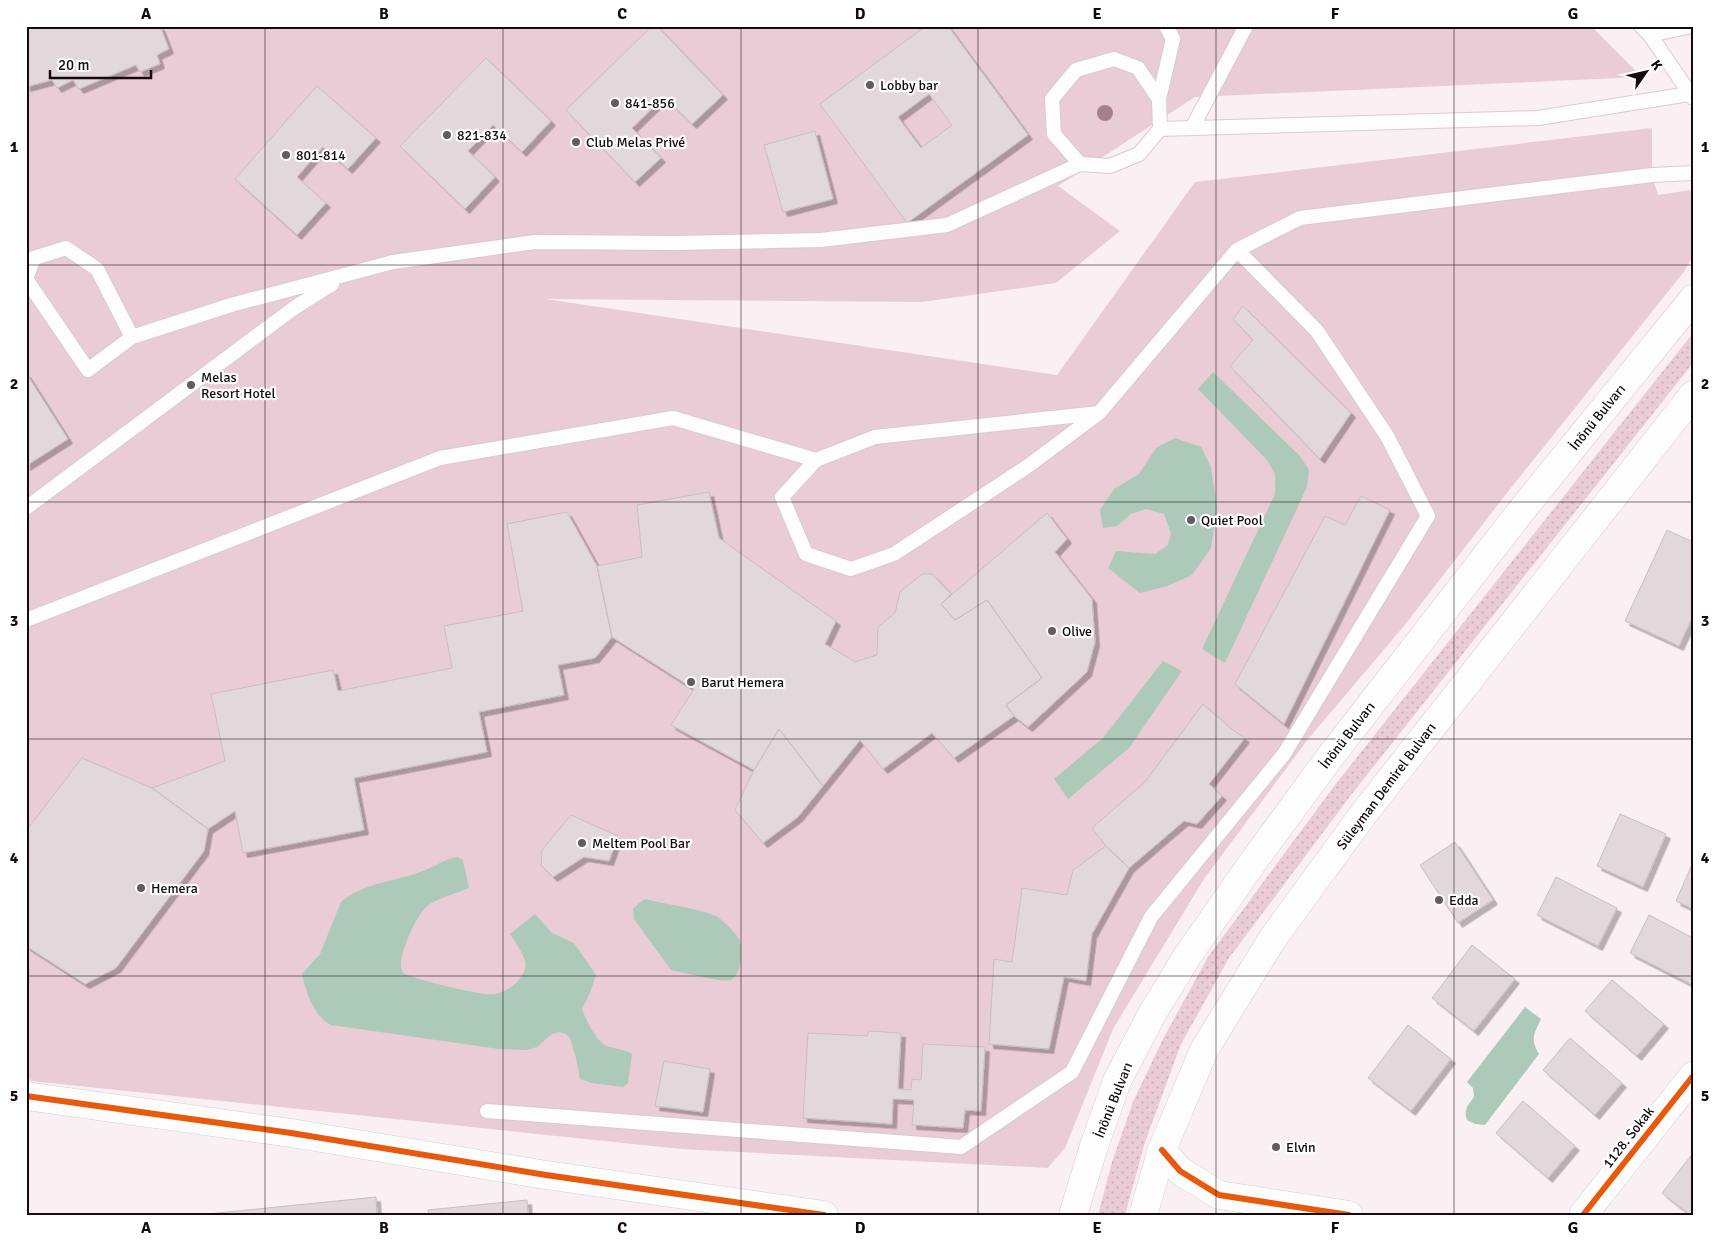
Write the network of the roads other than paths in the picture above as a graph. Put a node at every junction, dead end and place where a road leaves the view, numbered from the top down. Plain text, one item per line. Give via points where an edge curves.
1 (1166, 26) edge
2 (1246, 26) edge
3 (1692, 26) edge
4 (1646, 30) edge
5 (1691, 96) edge
6 (1159, 99) junction
7 (1192, 128) junction
8 (1160, 129) junction
9 (1080, 164) junction
10 (1693, 173) edge
11 (1237, 250) junction
12 (346, 275) junction
13 (26, 279) edge
14 (1693, 299) edge
15 (132, 337) junction
16 (1693, 394) edge
17 (1098, 413) junction
18 (816, 460) junction
19 (26, 508) edge
20 (26, 620) edge
21 (1693, 1076) edge
22 (26, 1096) edge
23 (487, 1111) dead end
24 (1162, 1150) junction
25 (824, 1215) edge
26 (1073, 1215) edge
27 (1143, 1215) edge
28 (1349, 1215) edge
29 (1583, 1215) edge

1 - 6 lane via 1173,39
2 - 7 lane
3 - 4 lane
4 - 5 lane
5 - 7 lane via 1538,118
6 - 8 lane
6 - 9 lane via 1138,68 1114,58 1076,70 1052,99 1054,134
7 - 8 lane
8 - 9 lane via 1139,154 1110,166
9 - 12 lane via 947,225 820,240 535,242 393,262
10 - 11 lane via 1652,175 1300,218
11 - 17 lane
11 - 23 lane via 1317,331 1386,436 1428,516 1284,754 1151,917 1072,1072 961,1147
12 - 15 lane via 231,305
12 - 19 lane via 294,308
13 - 15 lane via 88,370
13 - 15 lane via 34,258 66,248 97,269
14 - 26 main road, İnönü Bulvarı via 1525,506 1330,757 1188,955 1117,1081
16 - 24 main road, Süleyman Demirel Bulvarı via 1365,812 1273,938 1204,1050
17 - 18 lane via 875,437
17 - 18 lane via 1028,466 894,554 851,569 806,554 782,497
18 - 20 lane via 673,418 440,458
21 - 29 main road, 1128. Sokak
22 - 25 main road
24 - 27 main road, Süleyman Demirel Bulvarı
24 - 28 main road via 1180,1171 1219,1195

